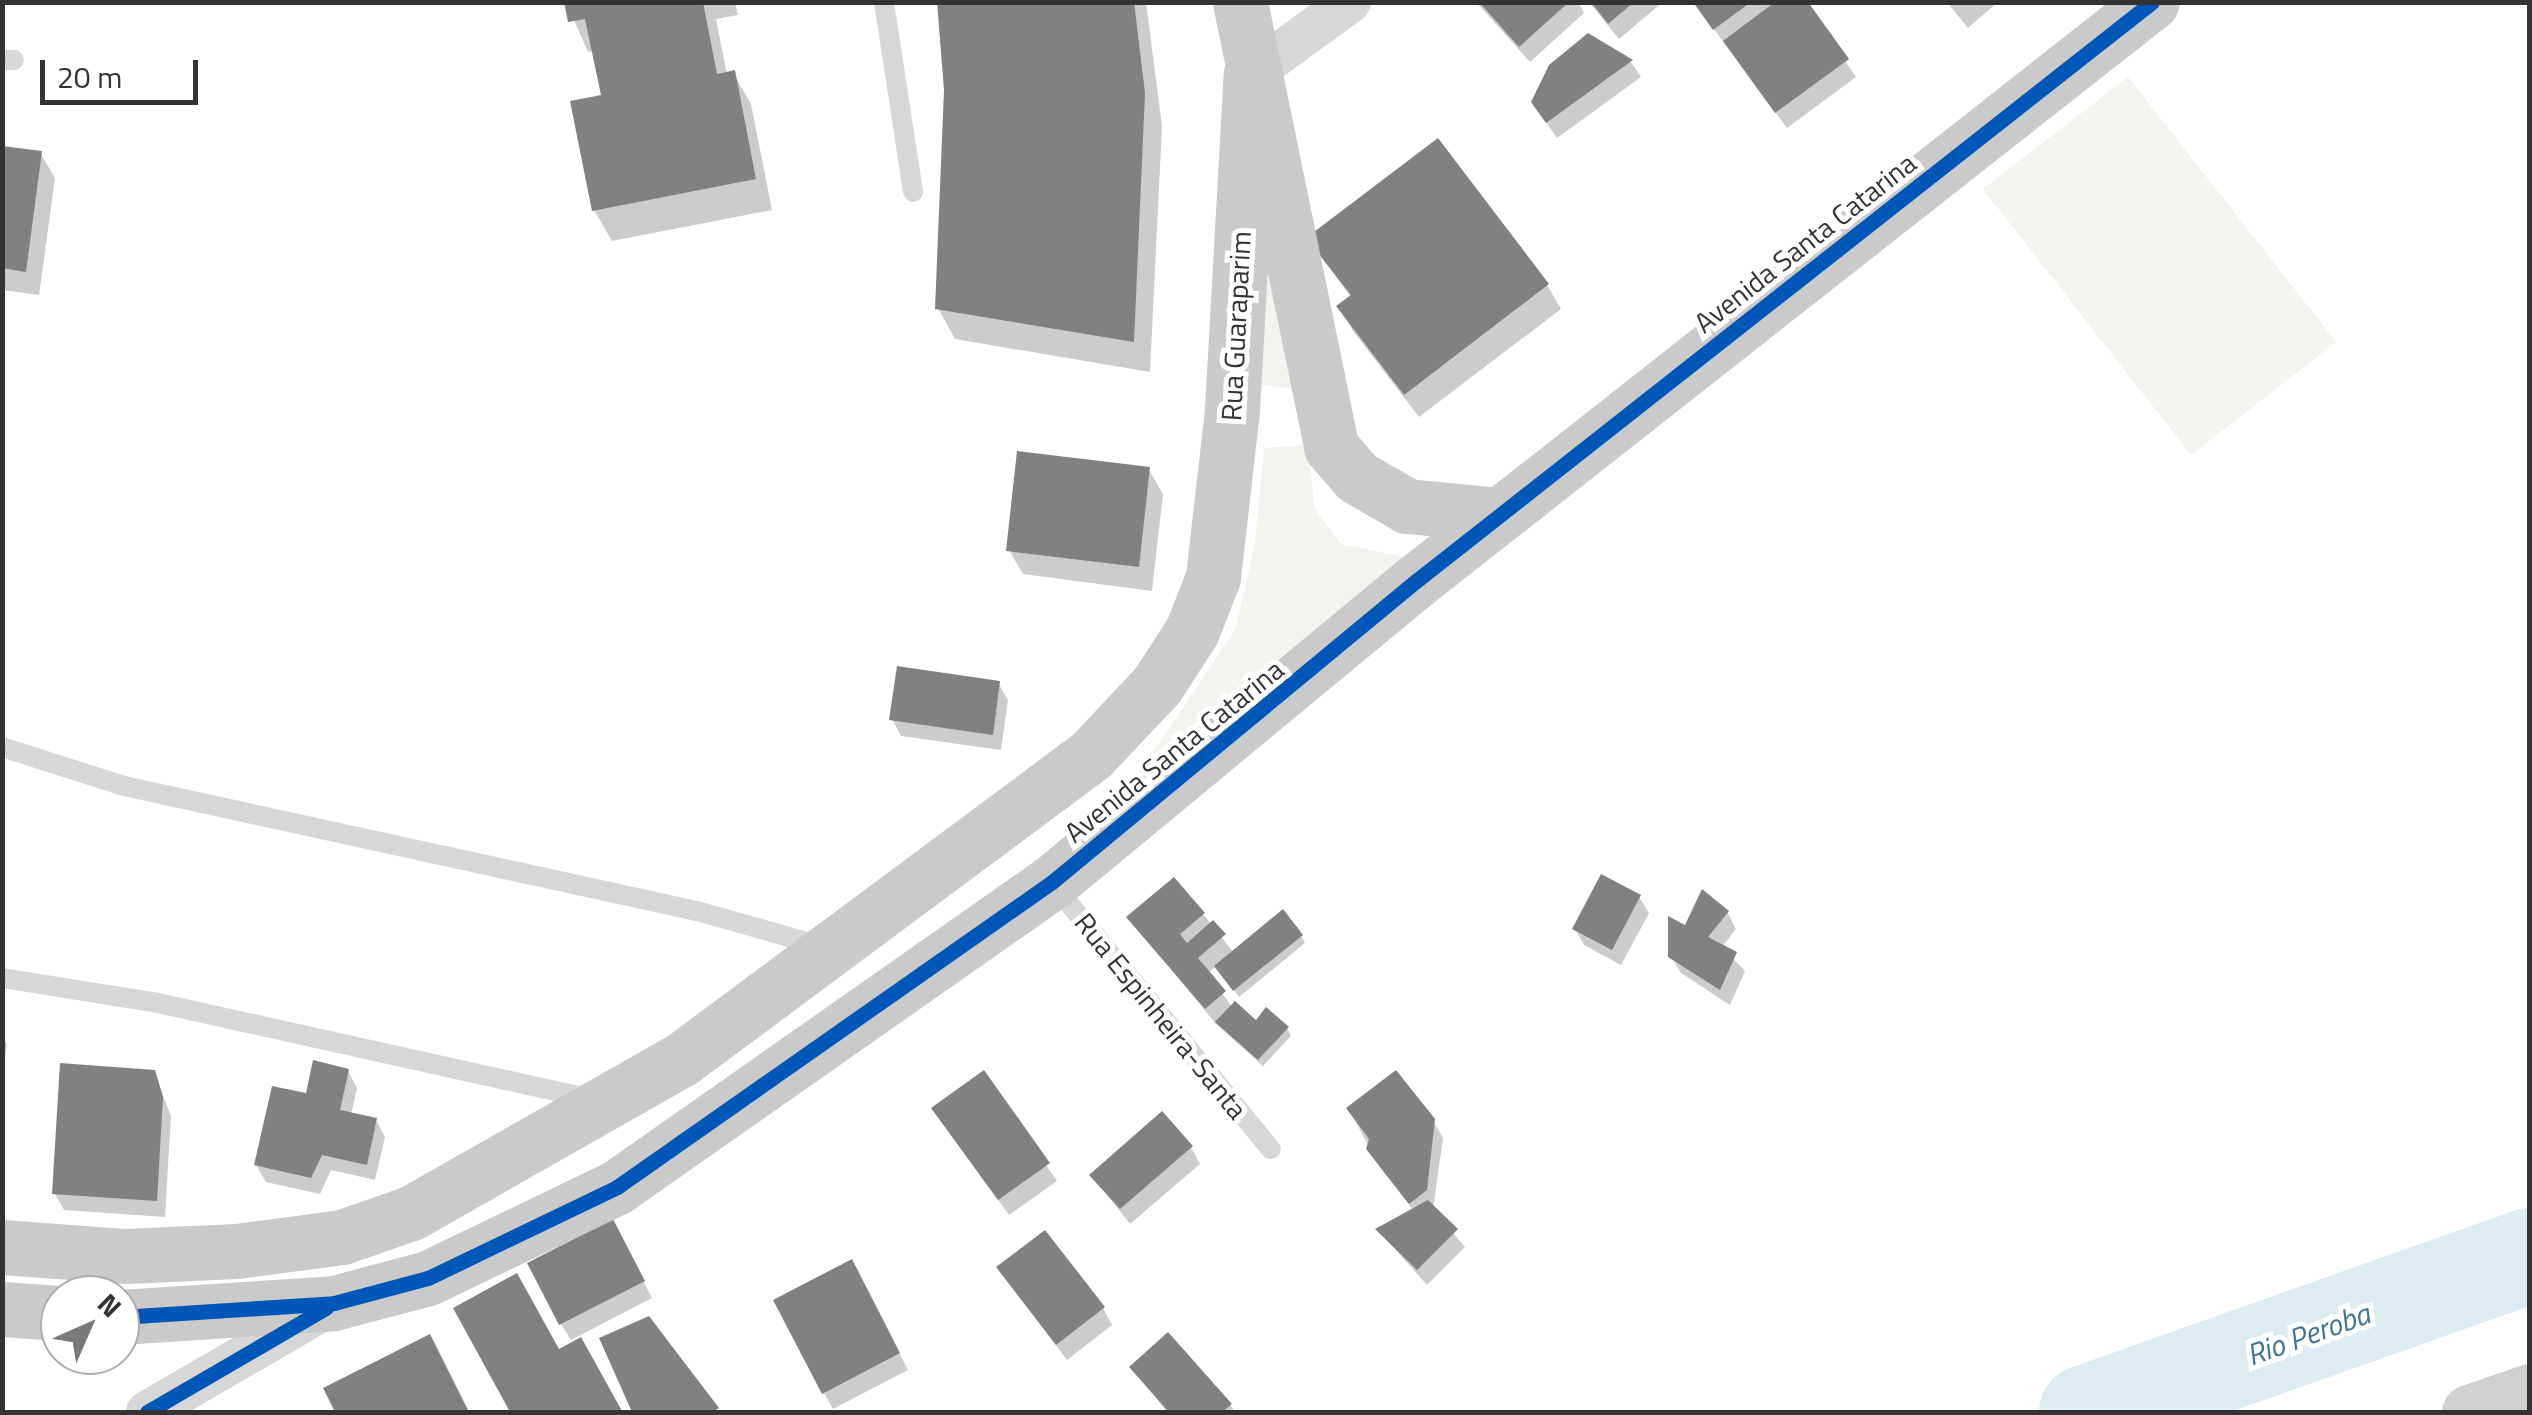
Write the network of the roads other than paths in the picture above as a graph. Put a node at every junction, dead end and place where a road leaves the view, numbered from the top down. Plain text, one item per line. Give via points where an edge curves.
1 (884, 2) edge
2 (1240, 2) edge
3 (1350, 2) edge
4 (2152, 2) edge
5 (1251, 74) junction
6 (914, 192) dead end
7 (1500, 516) junction
8 (1214, 577) joint
9 (2, 746) edge
10 (1052, 882) junction
11 (836, 950) junction
12 (2, 978) edge
13 (613, 1104) junction
14 (1271, 1149) dead end
15 (2, 1247) edge
16 (334, 1303) junction
17 (2, 1309) edge
18 (40, 1312) edge
19 (140, 1316) edge
20 (2530, 1391) edge
21 (147, 1412) edge
22 (2469, 1412) edge

1 - 6 lane
2 - 5 main road, Rua Guaraparim
3 - 5 street
4 - 7 main road, Avenida Santa Catarina
5 - 7 main road, Rua Guaraparim via 1331,448 1357,477 1407,506
5 - 8 main road, Rua Guaraparim via 1231,426
7 - 10 main road, Avenida Santa Catarina
8 - 11 main road, Avenida Santa Catarina via 1192,630 1157,684 1091,755
9 - 11 lane via 124,786 696,911
10 - 14 lane, Rua Espinheira-Santa
10 - 16 main road, Avenida Santa Catarina via 617,1187 428,1278
11 - 13 main road, Avenida Santa Catarina
12 - 13 lane via 158,1003
13 - 15 main road, Avenida Santa Catarina via 412,1213 342,1237 126,1256
16 - 19 main road, Avenida Santa Catarina
16 - 21 street
17 - 18 main road
20 - 22 street

